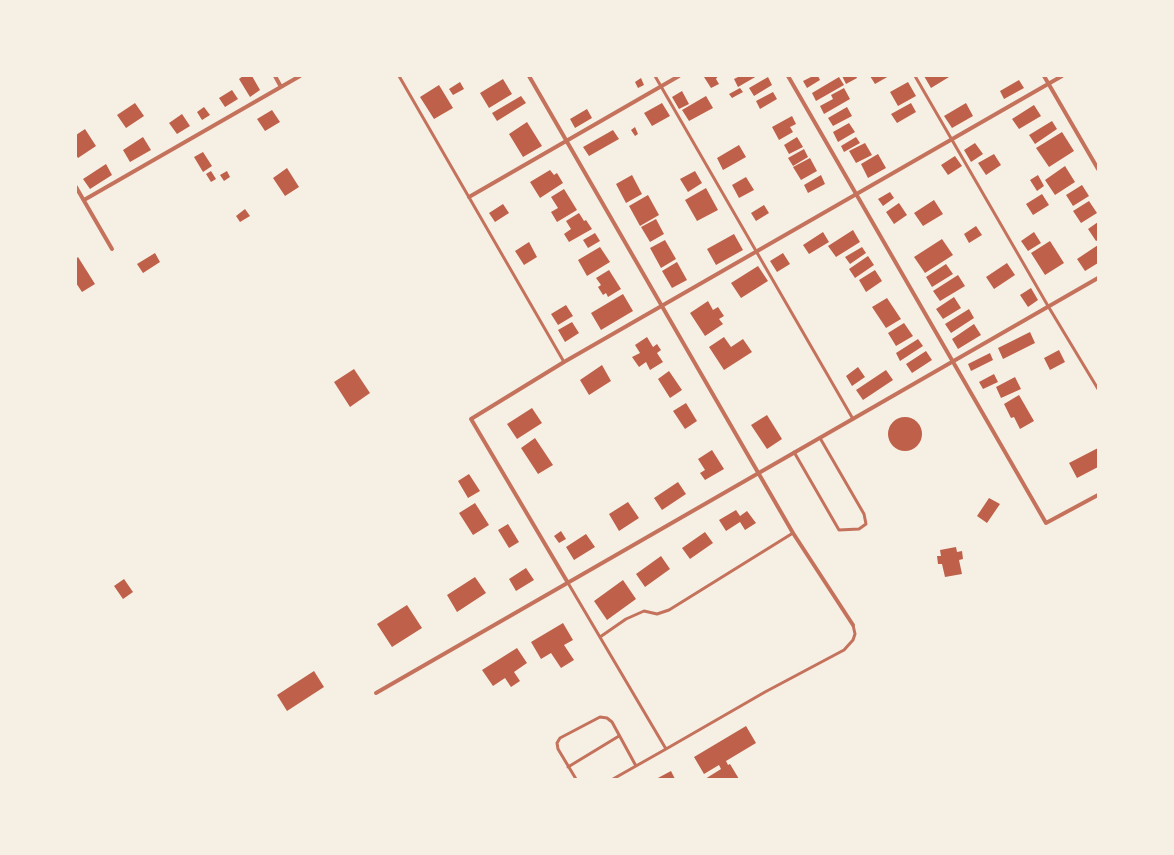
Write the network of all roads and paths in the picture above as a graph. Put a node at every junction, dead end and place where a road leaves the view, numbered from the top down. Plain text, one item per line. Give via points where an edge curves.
1 (275, 76) edge
2 (300, 76) edge
3 (399, 76) edge
4 (529, 76) edge
5 (655, 76) edge
6 (679, 76) edge
7 (788, 76) edge
8 (915, 76) edge
9 (1044, 76) edge
10 (1062, 76) edge
11 (1049, 84) junction
12 (281, 87) junction
13 (661, 87) junction
14 (952, 140) junction
15 (567, 141) junction
16 (1098, 169) edge
17 (76, 187) edge
18 (856, 194) junction
19 (469, 197) junction
20 (84, 200) junction
21 (112, 249) dead end
22 (756, 252) junction
23 (1098, 278) edge
24 (662, 306) junction
25 (1048, 306) junction
26 (953, 361) junction
27 (564, 362) junction
28 (1098, 389) edge
29 (853, 419) junction
30 (820, 438) junction
31 (794, 452) junction
32 (758, 473) junction
33 (1098, 494) edge
34 (793, 533) junction
35 (568, 583) junction
36 (853, 625) joint
37 (600, 637) junction
38 (376, 693) dead end
39 (619, 736) junction
40 (666, 749) junction
41 (636, 766) junction
42 (568, 767) junction
43 (576, 779) edge
44 (613, 779) edge

1 - 12 street
2 - 12 street
3 - 19 lane
4 - 15 street
5 - 13 lane
6 - 13 street
7 - 18 street
8 - 14 lane
9 - 11 street
10 - 11 street
11 - 14 street
11 - 16 street
12 - 20 street
13 - 15 street
13 - 22 lane
14 - 18 street
14 - 25 lane
15 - 19 street
15 - 24 street
17 - 20 street
18 - 22 street
18 - 26 street
19 - 27 lane
20 - 21 street
22 - 24 street
22 - 29 lane
23 - 25 street
24 - 27 street
24 - 32 street
25 - 26 street
25 - 28 lane
26 - 29 street
26 - 33 street via 1046,523
27 - 35 street via 471,419
29 - 30 street
30 - 31 street
30 - 31 lane via 864,514 866,524 859,529 839,530
31 - 32 street
32 - 34 street
32 - 35 street
34 - 36 street
34 - 37 lane via 669,610 656,614 644,611 626,619
35 - 37 lane
35 - 38 street
36 - 40 lane via 853,640 844,650 764,692
37 - 40 lane
39 - 41 lane
39 - 42 lane
39 - 42 lane via 607,718 600,717 560,738 557,743 558,749
40 - 41 lane
41 - 44 lane
42 - 43 lane

